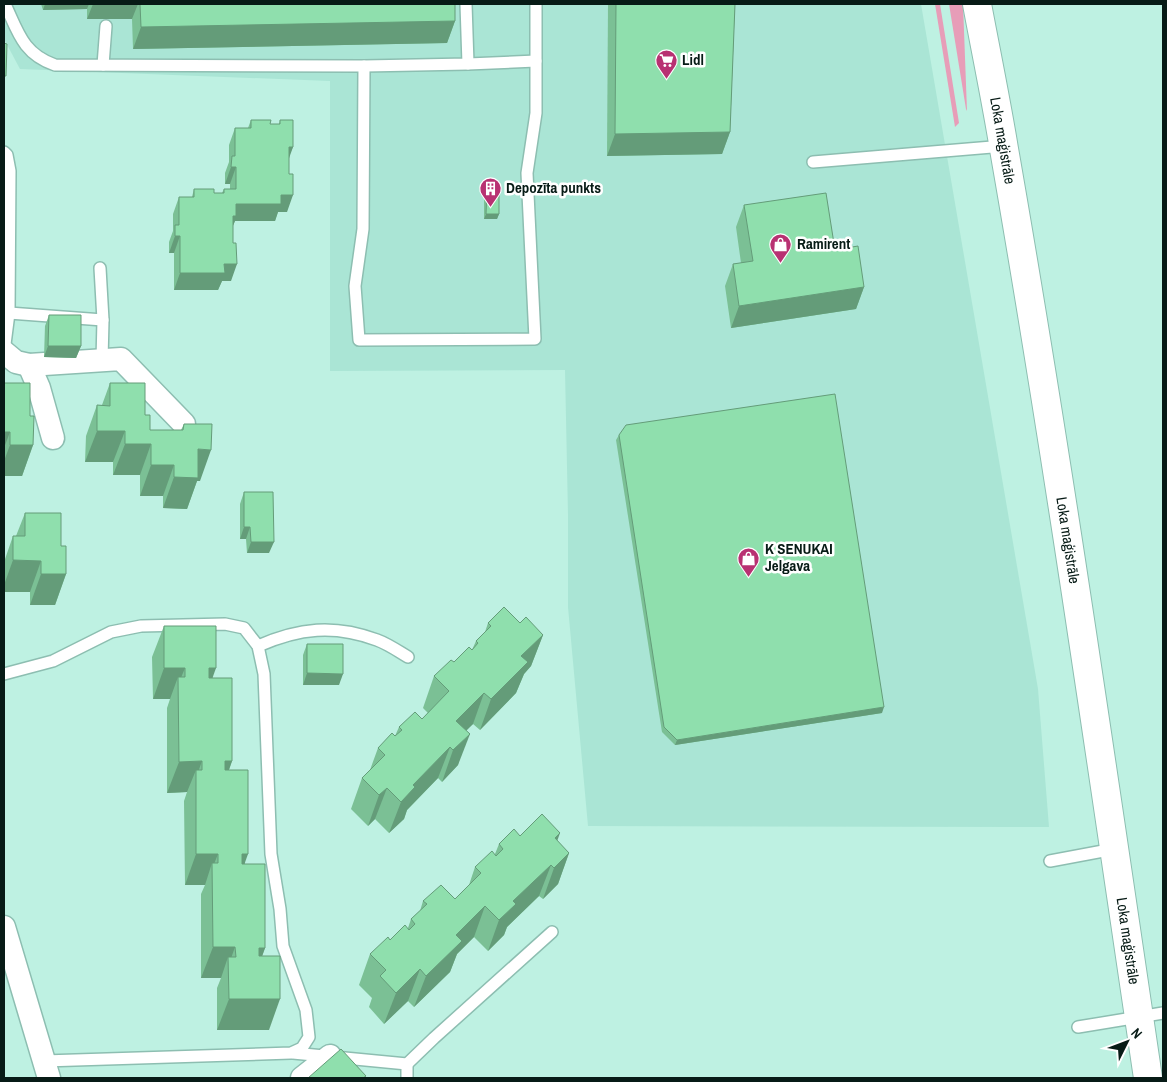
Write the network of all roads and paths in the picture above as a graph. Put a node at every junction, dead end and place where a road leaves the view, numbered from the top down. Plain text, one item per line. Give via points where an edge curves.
1 (5, 4) edge
2 (466, 4) edge
3 (536, 4) edge
4 (978, 4) edge
5 (106, 26) dead end
6 (536, 60) junction
7 (468, 64) junction
8 (103, 65) junction
9 (364, 66) junction
10 (1004, 146) junction
11 (4, 152) edge
12 (813, 162) dead end
13 (100, 268) dead end
14 (10, 313) junction
15 (103, 320) junction
16 (4, 352) edge
17 (102, 360) junction
18 (29, 365) junction
19 (184, 424) edge
20 (53, 438) dead end
21 (258, 646) junction
22 (408, 657) dead end
23 (4, 674) edge
24 (1114, 849) junction
25 (1050, 860) dead end
26 (4, 928) edge
27 (552, 932) dead end
28 (1151, 1015) edge
29 (1078, 1027) dead end
30 (291, 1053) junction
31 (330, 1056) junction
32 (407, 1064) junction
33 (46, 1070) edge
34 (302, 1078) edge
35 (407, 1078) edge
36 (1148, 1078) edge

1 - 8 lane via 24,44 41,60 54,65
2 - 7 lane
3 - 6 lane
4 - 10 main road, Loka maģistrāle
5 - 8 lane
6 - 7 lane
6 - 9 lane via 536,113 527,173 535,339 359,340 355,286 363,229
7 - 9 lane
8 - 9 lane
10 - 12 lane
10 - 24 main road, Loka maģistrāle
11 - 14 lane via 10,171
13 - 15 lane
14 - 15 lane
14 - 16 lane
15 - 17 lane
16 - 18 street via 16,362
17 - 18 street
17 - 19 street via 121,359
18 - 20 street via 40,388
21 - 22 lane via 308,630 348,632 378,640
21 - 23 lane via 244,628 225,624 141,626 111,632 53,661
21 - 30 lane via 264,674 271,854 283,946 306,1010 310,1037 302,1048
24 - 25 lane
24 - 28 main road, Loka maģistrāle
26 - 33 street
27 - 32 lane
28 - 29 lane
28 - 36 main road, Loka maģistrāle
30 - 31 lane
30 - 33 lane
31 - 32 lane
31 - 34 street
32 - 35 lane

